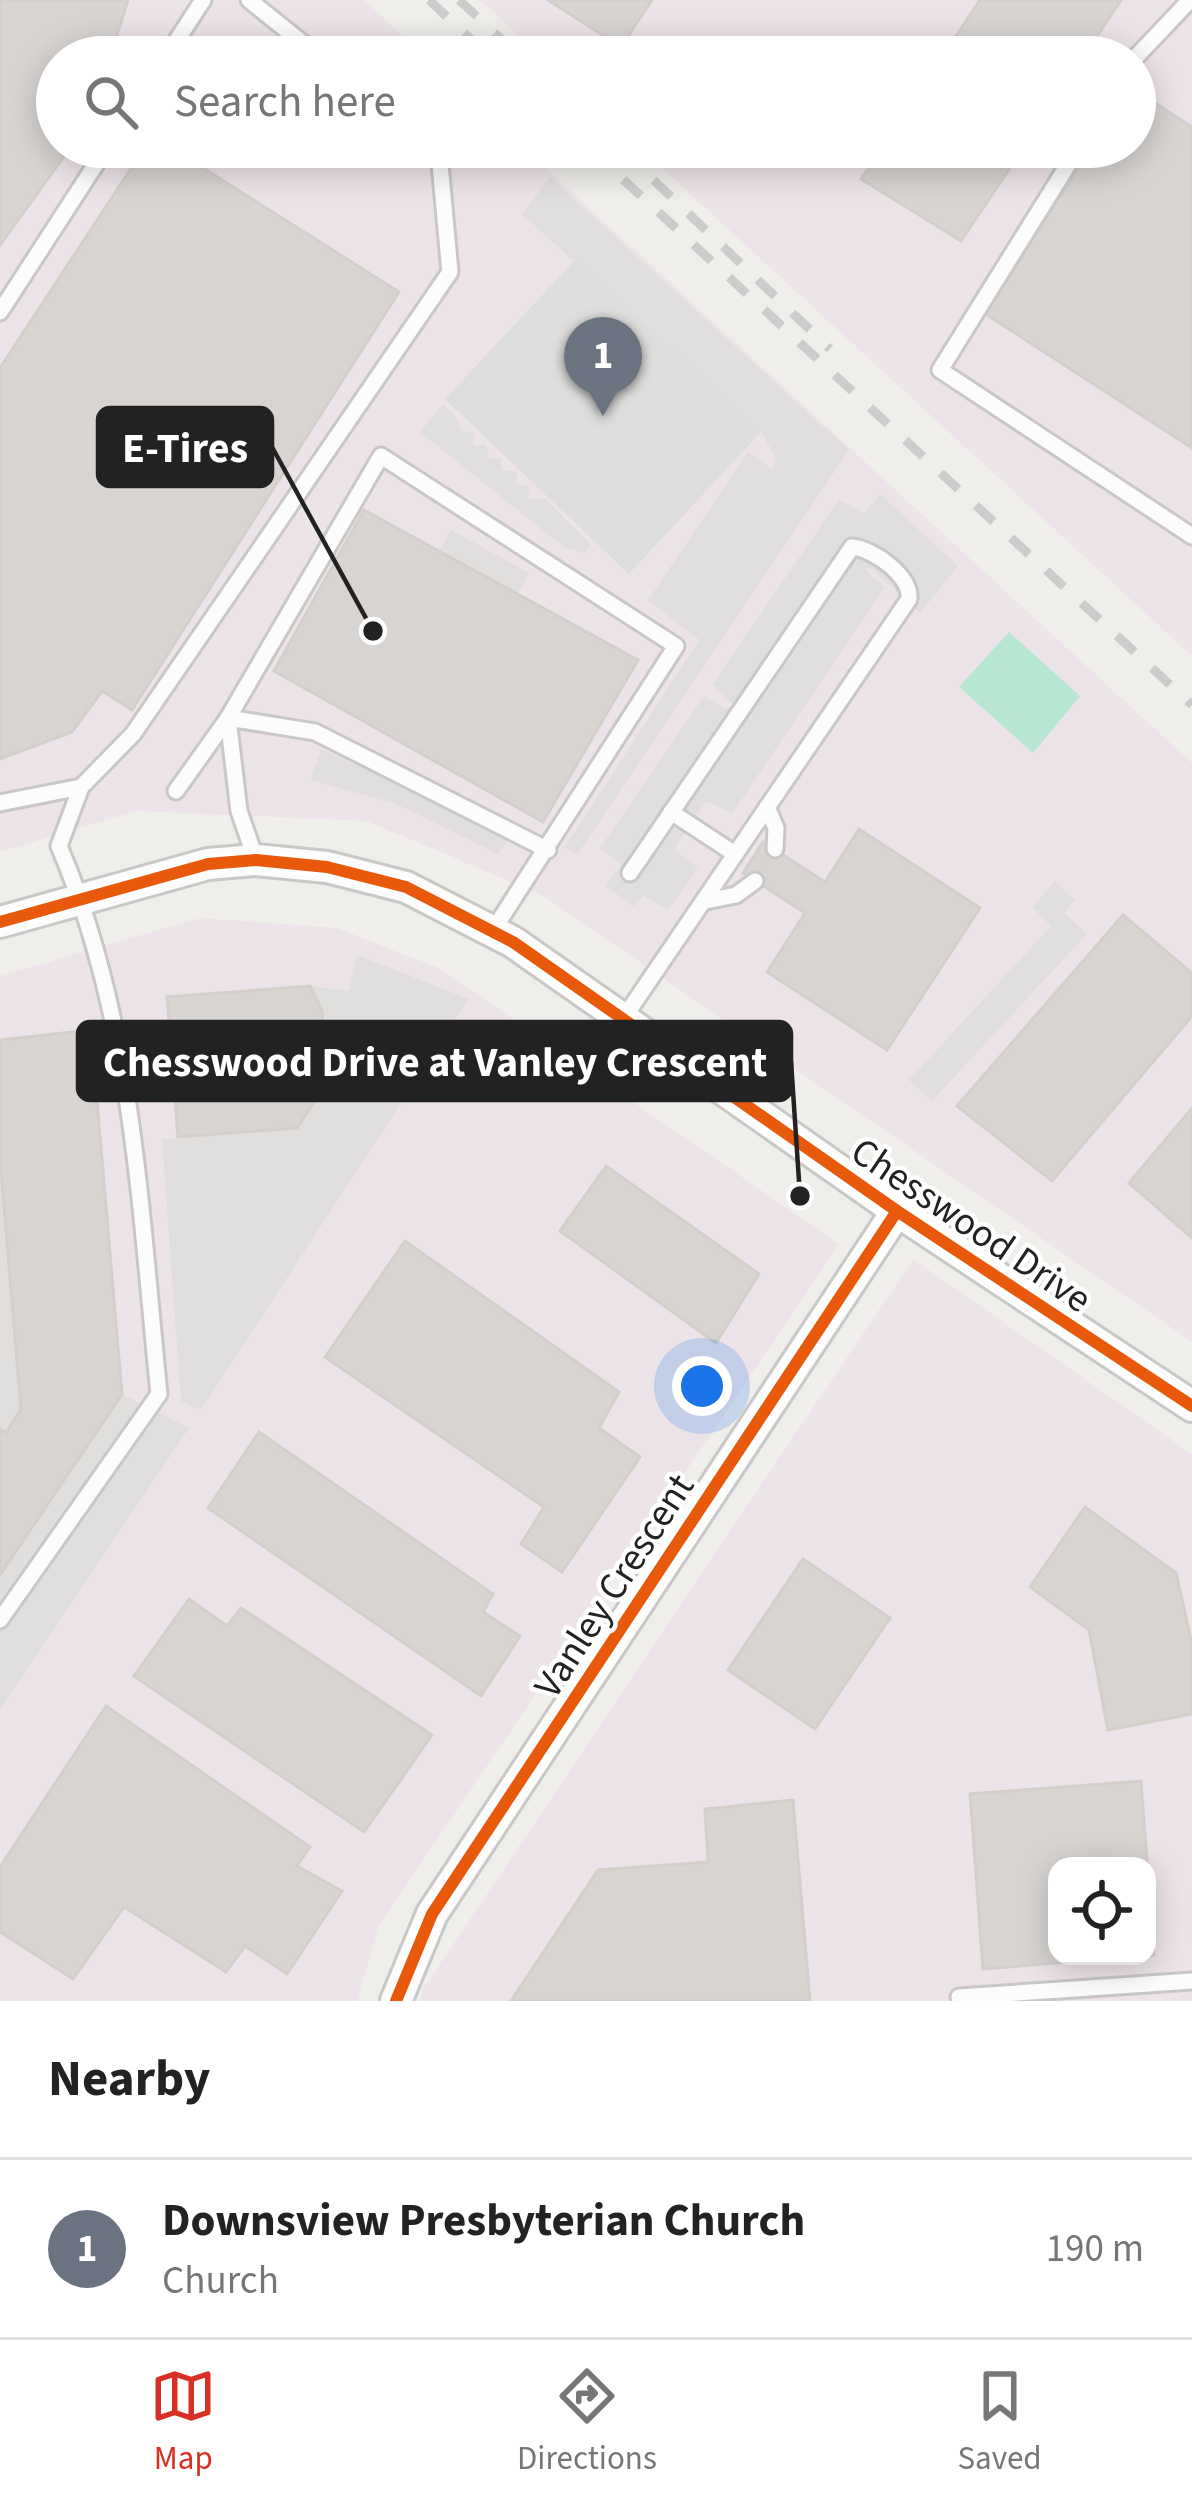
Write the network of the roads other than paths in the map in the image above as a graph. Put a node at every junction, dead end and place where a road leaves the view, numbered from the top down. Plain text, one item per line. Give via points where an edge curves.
1 (203, 0) edge
2 (249, 0) edge
3 (1190, 0) edge
4 (180, 36) edge
5 (290, 36) edge
6 (1156, 36) edge
7 (93, 168) edge
8 (440, 168) edge
9 (1066, 168) edge
10 (0, 311) edge
11 (1192, 536) edge
12 (228, 718) junction
13 (81, 787) junction
14 (176, 791) dead end
15 (0, 803) edge
16 (767, 807) junction
17 (671, 812) junction
18 (775, 849) dead end
19 (548, 850) junction
20 (735, 854) junction
21 (256, 860) junction
22 (630, 873) dead end
23 (755, 881) dead end
24 (80, 897) junction
25 (706, 901) junction
26 (0, 922) edge
27 (492, 932) junction
28 (623, 1019) junction
29 (897, 1211) junction
30 (1192, 1406) edge
31 (0, 1620) edge
32 (1192, 1981) edge
33 (959, 1996) dead end
34 (396, 2001) edge

1 - 4 lane
2 - 5 lane
3 - 6 lane
7 - 10 lane
8 - 13 lane via 450,272 134,734
9 - 11 lane via 940,370
12 - 14 lane
12 - 19 lane via 315,732
12 - 19 lane via 380,456 676,646
12 - 21 lane via 239,811
13 - 15 lane
13 - 24 lane via 58,846
16 - 17 lane via 909,598 904,578 863,548 844,556
16 - 18 lane
16 - 20 lane
17 - 20 lane
17 - 22 lane
19 - 27 lane
20 - 25 lane
21 - 24 street, Chesswood Drive
21 - 27 street, Chesswood Drive via 406,887
23 - 25 lane
24 - 26 street, Chesswood Drive
24 - 31 lane via 123,1052 159,1394
25 - 28 lane
27 - 28 street, Chesswood Drive
28 - 29 street, Chesswood Drive
29 - 30 street, Chesswood Drive
29 - 34 street, Vanley Crescent via 432,1914
32 - 33 lane

